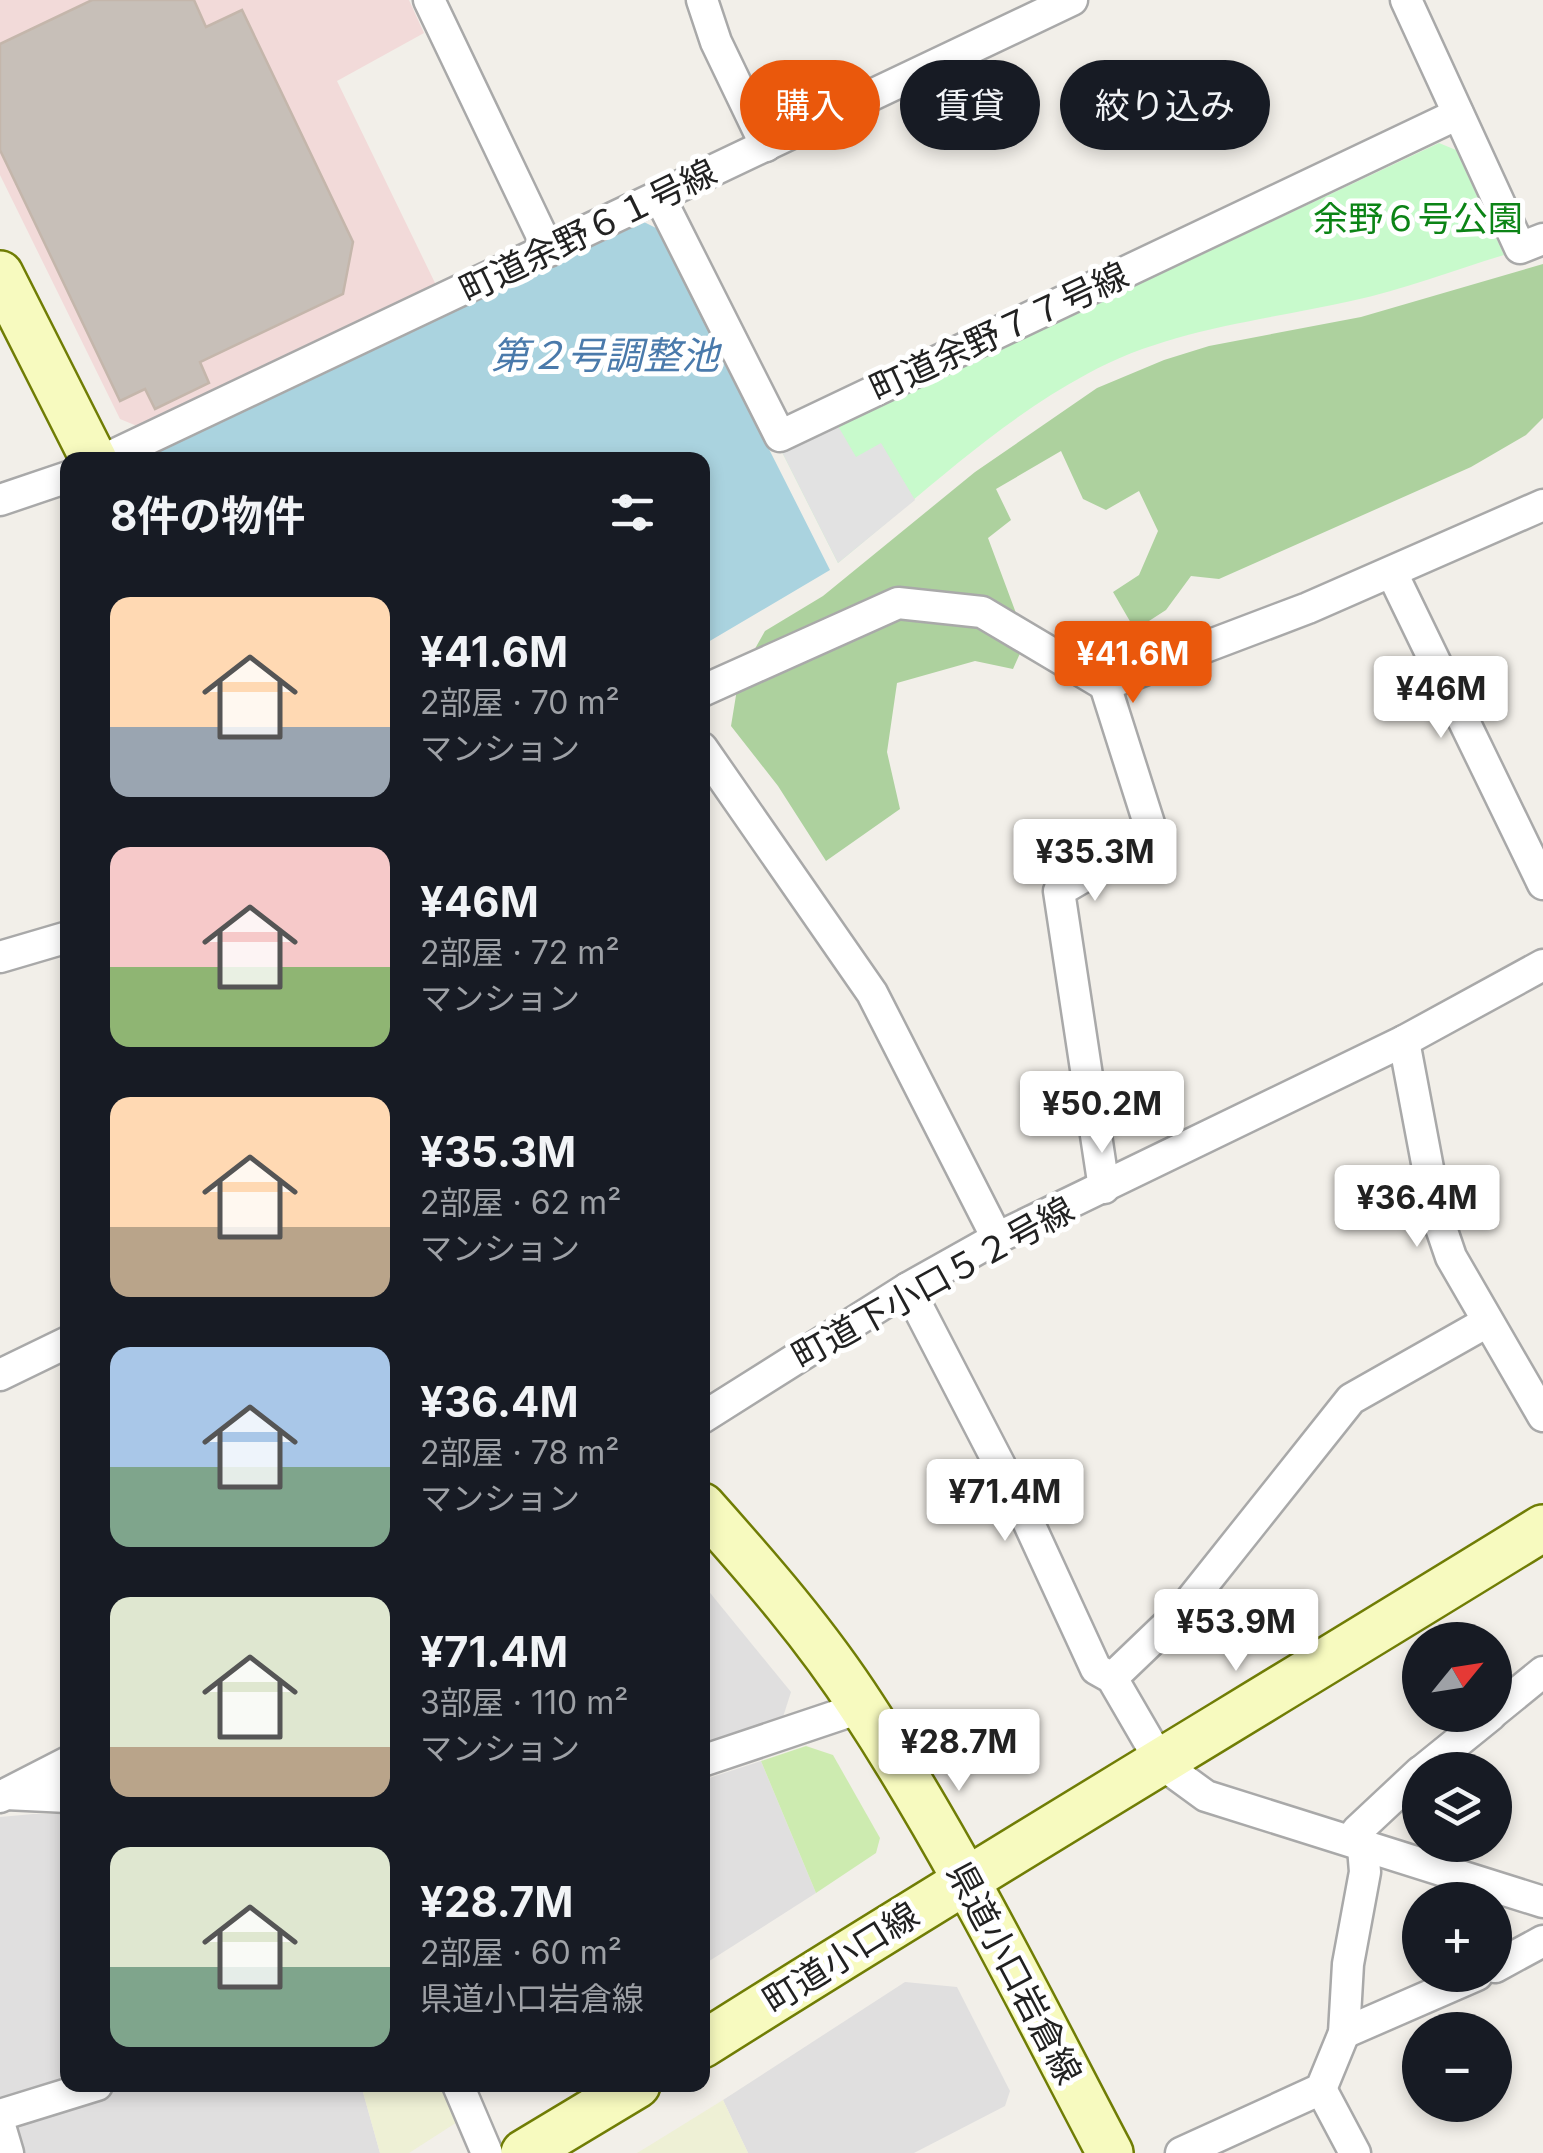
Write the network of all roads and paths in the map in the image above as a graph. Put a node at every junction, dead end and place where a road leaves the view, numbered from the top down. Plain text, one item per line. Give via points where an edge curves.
1 (429, 0) edge
2 (702, 0) edge
3 (1072, 0) edge
4 (1406, 0) edge
5 (740, 92) edge
6 (880, 92) edge
7 (1458, 114) junction
8 (758, 150) edge
9 (660, 198) junction
10 (1543, 239) edge
11 (548, 251) junction
12 (0, 274) edge
13 (90, 452) edge
14 (121, 452) edge
15 (60, 480) edge
16 (0, 500) edge
17 (1543, 504) edge
18 (1392, 573) junction
19 (1105, 684) junction
20 (710, 687) edge
21 (710, 760) edge
22 (1543, 884) edge
23 (60, 939) edge
24 (0, 957) edge
25 (1543, 965) edge
26 (1404, 1041) junction
27 (1104, 1188) junction
28 (998, 1238) junction
29 (908, 1288) junction
30 (1487, 1322) junction
31 (60, 1346) edge
32 (0, 1375) edge
33 (710, 1413) edge
34 (1543, 1416) edge
35 (710, 1515) edge
36 (1543, 1528) edge
37 (1543, 1672) edge
38 (1112, 1678) junction
39 (1512, 1697) edge
40 (863, 1708) junction
41 (1469, 1732) edge
42 (1445, 1752) edge
43 (710, 1757) edge
44 (1162, 1764) junction
45 (60, 1766) edge
46 (1402, 1789) edge
47 (3, 1795) edge
48 (60, 1797) edge
49 (1363, 1847) junction
50 (965, 1879) junction
51 (1543, 1902) edge
52 (1543, 1941) edge
53 (1512, 1958) edge
54 (1438, 1992) edge
55 (1344, 2033) junction
56 (710, 2040) edge
57 (1321, 2089) junction
58 (74, 2092) edge
59 (461, 2092) edge
60 (625, 2092) edge
61 (0, 2115) edge
62 (0, 2126) edge
63 (8, 2153) edge
64 (487, 2153) edge
65 (524, 2153) edge
66 (1110, 2153) edge
67 (1182, 2153) edge
68 (1355, 2153) edge

1 - 11 street
2 - 5 street
3 - 6 street, 町道余野６１号線
4 - 7 street
7 - 9 street, 町道余野７７号線 via 780,436
7 - 10 street via 1520,248
8 - 9 street, 町道余野６１号線
9 - 11 street, 町道余野６１号線
11 - 14 street, 町道余野６１号線
12 - 13 street
15 - 16 street
17 - 18 street
18 - 19 street
18 - 22 street
19 - 20 street via 982,612 898,603
19 - 27 street via 1154,836 1058,891
21 - 28 street via 872,993
23 - 24 street
25 - 26 street, 町道下小口５２号線
26 - 27 street, 町道下小口５２号線
26 - 30 street via 1437,1216
27 - 28 street, 町道下小口５２号線
28 - 29 street, 町道下小口５２号線
29 - 33 street, 町道下小口５２号線
29 - 38 street via 1096,1669
30 - 34 street
30 - 38 street via 1352,1399 1183,1610
31 - 32 street
35 - 40 street, 県道小口岩倉線 via 789,1604
36 - 44 street, 町道小口線
37 - 39 street
38 - 44 street
40 - 43 street
40 - 50 street, 県道小口岩倉線
41 - 42 street
44 - 49 street via 1206,1796
44 - 50 street, 町道小口線
45 - 47 street
46 - 49 street via 1357,1831
47 - 48 street
49 - 51 street
49 - 55 street
50 - 56 street, 町道小口線
50 - 66 street, 県道小口岩倉線
52 - 53 street
54 - 55 street
55 - 57 street
57 - 67 street
57 - 68 street
58 - 61 street
59 - 64 street
60 - 65 street
62 - 63 street

